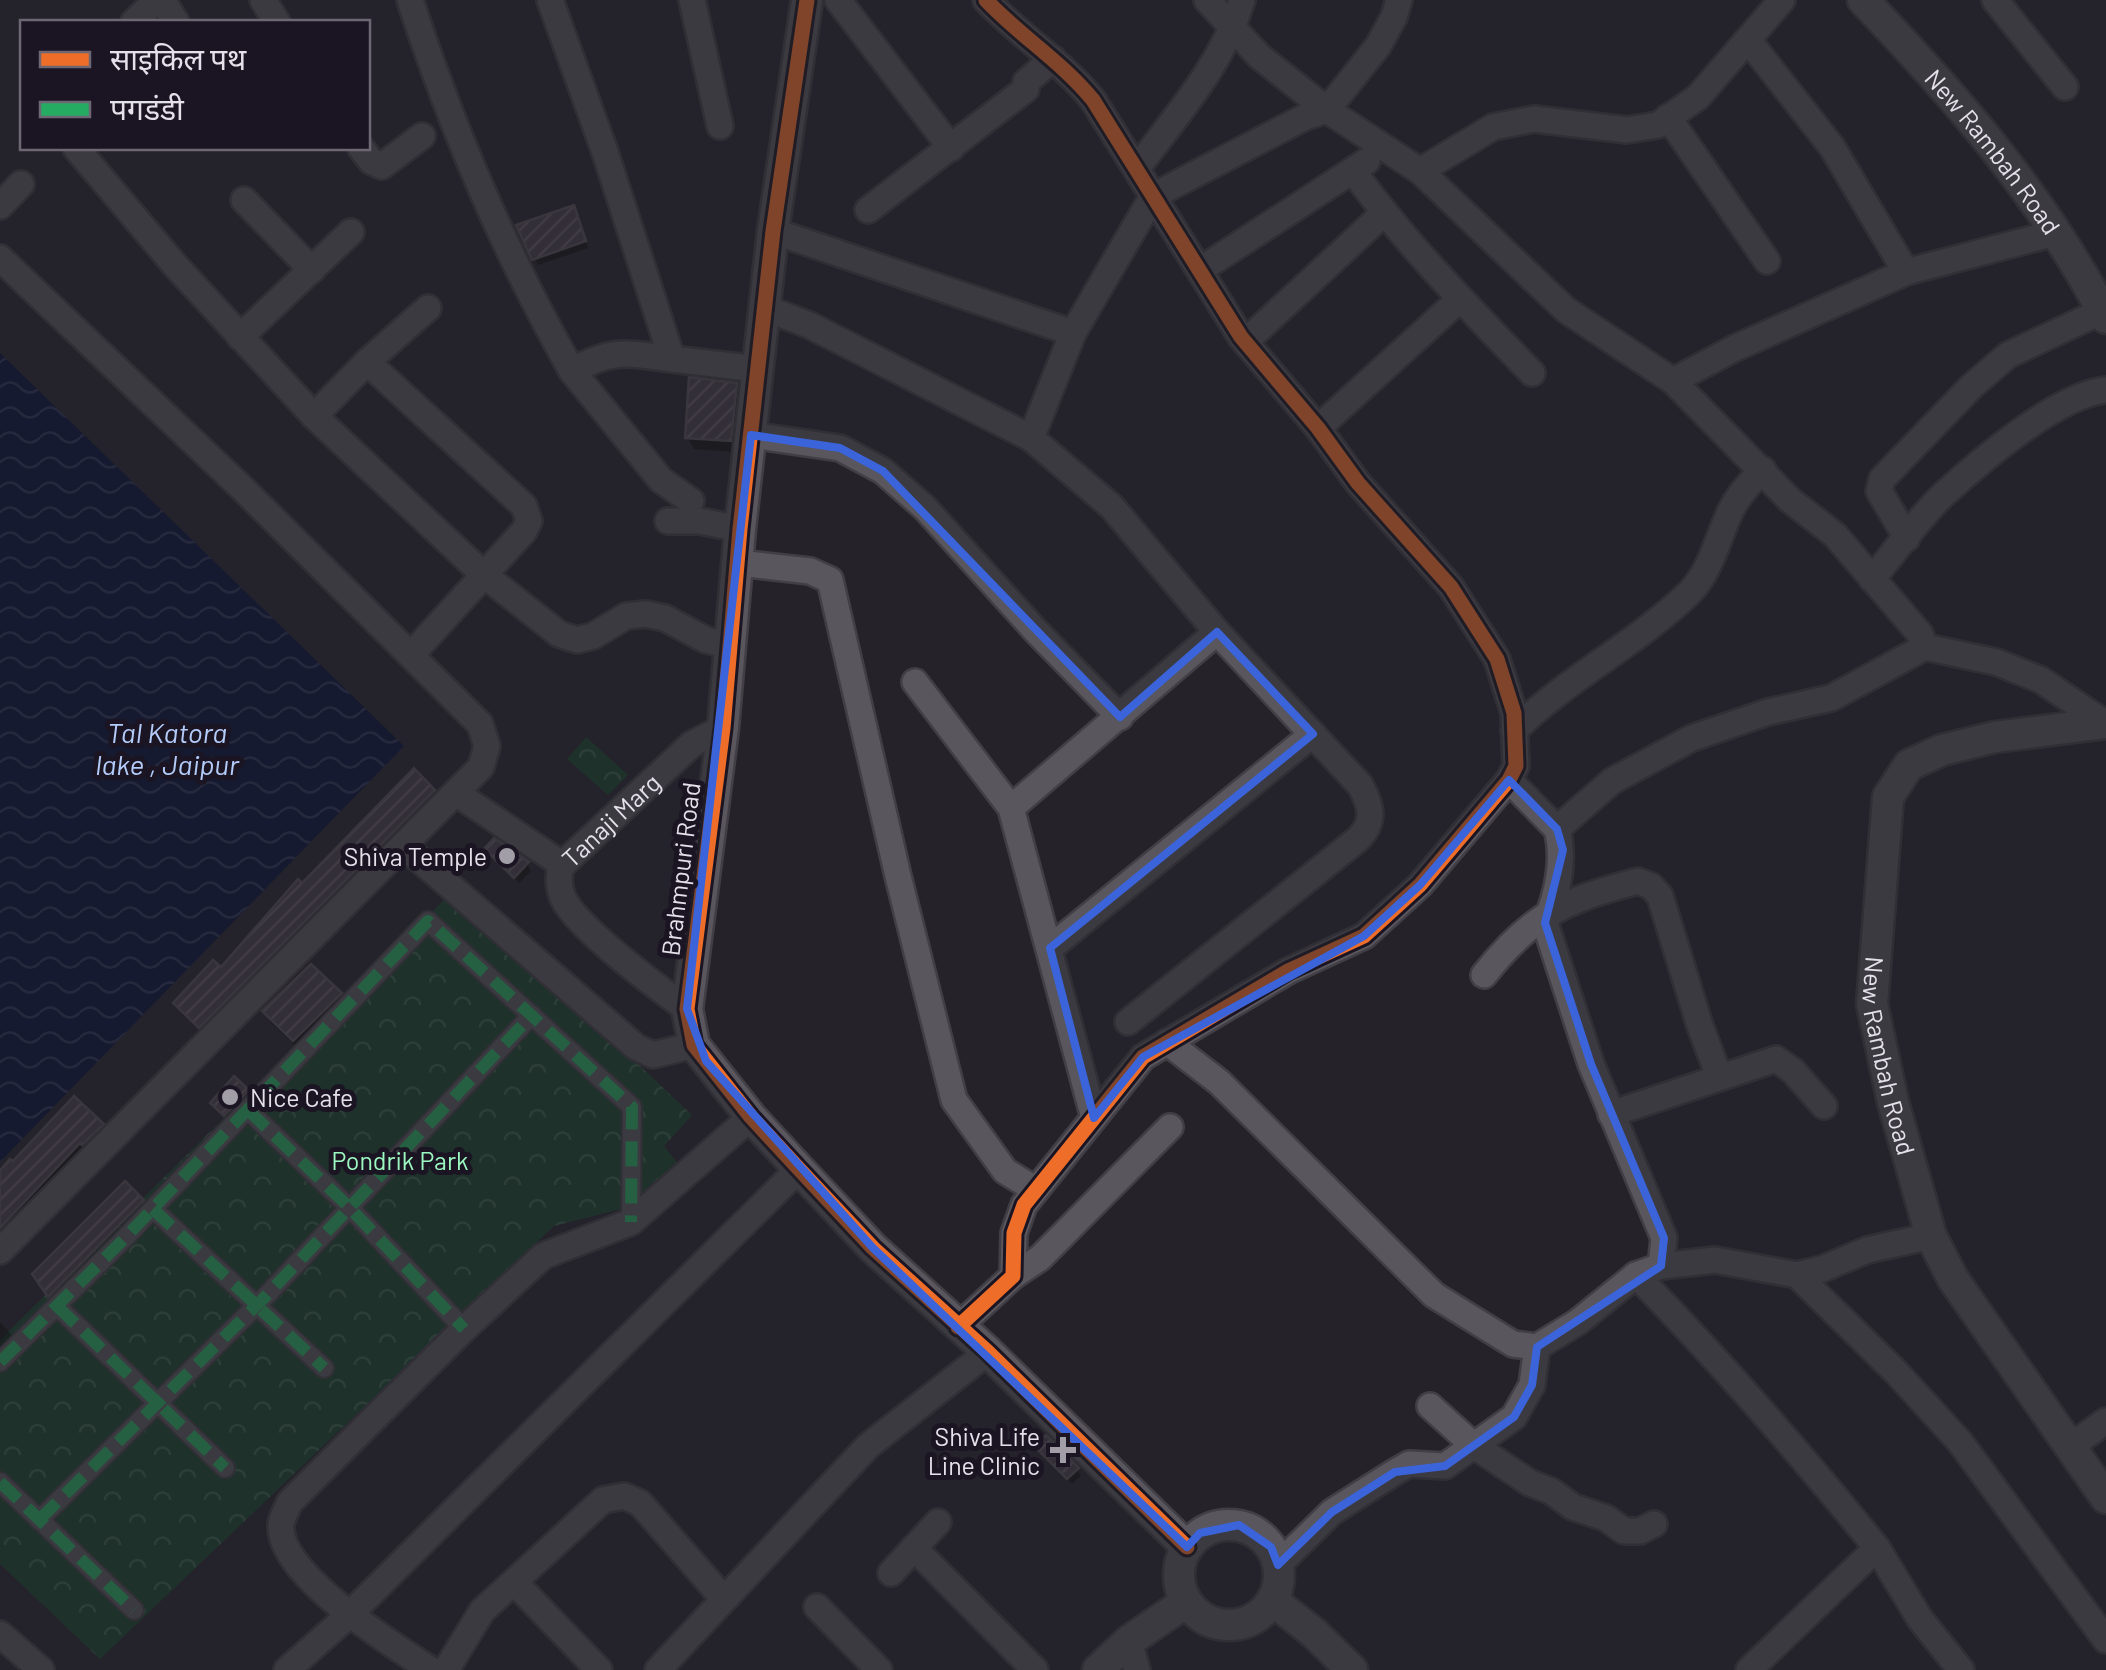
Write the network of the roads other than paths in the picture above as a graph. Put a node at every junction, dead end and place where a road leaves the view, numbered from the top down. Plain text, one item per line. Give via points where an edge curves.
1 (160, 0) edge
2 (410, 0) edge
3 (550, 0) edge
4 (692, 0) edge
5 (807, 0) edge
6 (838, 0) edge
7 (986, 0) edge
8 (1208, 0) edge
9 (1242, 0) edge
10 (1398, 0) edge
11 (1782, 0) edge
12 (1863, 0) edge
13 (1995, 0) edge
14 (136, 20) edge
15 (1234, 29) junction
16 (1748, 40) junction
17 (1054, 59) junction
18 (2065, 87) dead end
19 (1327, 110) junction
20 (1668, 117) junction
21 (720, 126) dead end
22 (422, 136) dead end
23 (951, 148) junction
24 (1383, 149) junction
25 (78, 150) edge
26 (362, 150) edge
27 (1138, 167) junction
28 (1353, 170) junction
29 (1420, 171) junction
30 (21, 184) dead end
31 (1153, 196) junction
32 (244, 200) dead end
33 (0, 206) edge
34 (868, 210) dead end
35 (1384, 213) junction
36 (773, 231) junction
37 (351, 232) dead end
38 (2054, 233) junction
39 (0, 258) edge
40 (1767, 261) dead end
41 (312, 270) junction
42 (1200, 270) junction
43 (1906, 272) junction
44 (1460, 299) junction
45 (428, 308) dead end
46 (765, 308) junction
47 (2104, 315) edge
48 (1073, 333) junction
49 (240, 337) junction
50 (1245, 342) junction
51 (672, 359) junction
52 (366, 362) junction
53 (758, 369) junction
54 (572, 371) junction
55 (1532, 372) dead end
56 (1673, 381) junction
57 (2106, 390) edge
58 (314, 416) junction
59 (1318, 428) junction
60 (752, 435) junction
61 (1031, 438) junction
62 (1763, 470) junction
63 (691, 501) dead end
64 (668, 521) dead end
65 (740, 528) junction
66 (1907, 538) junction
67 (739, 563) junction
68 (483, 574) junction
69 (1872, 580) junction
70 (1218, 632) junction
71 (731, 646) junction
72 (1926, 648) junction
73 (411, 656) junction
74 (914, 682) dead end
75 (1120, 717) junction
76 (2106, 723) edge
77 (723, 728) junction
78 (1514, 731) junction
79 (1313, 734) junction
80 (1509, 780) junction
81 (456, 793) junction
82 (1012, 808) junction
83 (1557, 829) junction
84 (405, 847) junction
85 (554, 859) dead end
86 (1551, 910) junction
87 (1050, 948) junction
88 (1484, 975) dead end
89 (687, 1009) junction
90 (532, 1016) junction
91 (1128, 1022) dead end
92 (1167, 1042) junction
93 (694, 1044) junction
94 (1720, 1076) junction
95 (1824, 1106) dead end
96 (248, 1110) junction
97 (1611, 1114) junction
98 (752, 1118) junction
99 (1094, 1118) junction
100 (1170, 1127) dead end
101 (799, 1170) junction
102 (1036, 1190) junction
103 (350, 1208) junction
104 (153, 1209) junction
105 (631, 1222) junction
106 (1931, 1236) junction
107 (0, 1251) edge
108 (1661, 1266) junction
109 (1636, 1275) junction
110 (1797, 1275) junction
111 (1013, 1276) junction
112 (258, 1304) junction
113 (57, 1306) junction
114 (958, 1328) junction
115 (464, 1329) junction
116 (1537, 1347) junction
117 (988, 1352) junction
118 (0, 1362) edge
119 (324, 1368) dead end
120 (157, 1403) junction
121 (1430, 1406) dead end
122 (2106, 1421) edge
123 (1472, 1446) junction
124 (2070, 1446) junction
125 (225, 1468) dead end
126 (0, 1482) edge
127 (2106, 1498) edge
128 (39, 1520) junction
129 (938, 1522) dead end
130 (1654, 1524) dead end
131 (914, 1548) junction
132 (1186, 1548) junction
133 (1877, 1548) junction
134 (1278, 1565) junction
135 (891, 1572) dead end
136 (514, 1582) junction
137 (724, 1599) junction
138 (1272, 1600) junction
139 (1186, 1602) junction
140 (817, 1607) dead end
141 (134, 1610) dead end
142 (349, 1615) junction
143 (0, 1634) edge
144 (2106, 1640) edge
145 (1133, 1656) edge
146 (28, 1666) edge
147 (1758, 1667) edge
148 (1957, 1669) edge
149 (287, 1670) edge
150 (431, 1670) edge
151 (446, 1670) edge
152 (599, 1670) edge
153 (658, 1670) edge
154 (879, 1670) edge
155 (1035, 1670) edge
156 (1098, 1670) edge
157 (1352, 1670) edge

1 - 14 street
2 - 54 street via 472,168
3 - 51 street
4 - 21 street
5 - 36 street, Brahmpuri Road
6 - 23 street
7 - 17 street
8 - 15 street
9 - 15 street
10 - 19 street via 1378,46
11 - 16 street
12 - 38 street, New Rambah Road via 1972,118
13 - 18 street
15 - 19 street
15 - 27 street
16 - 20 street via 1698,98
16 - 43 street via 1832,147
17 - 23 street
17 - 27 street via 1094,100
19 - 24 street
19 - 31 street
20 - 29 street via 1626,130 1534,119 1493,127
20 - 40 street
22 - 26 street via 382,166
23 - 34 street
24 - 28 street
24 - 29 street
25 - 49 street
27 - 31 street
28 - 35 street
28 - 42 street
29 - 56 street via 1566,310
30 - 33 street
31 - 42 street
31 - 48 street
32 - 41 street
35 - 44 street
35 - 50 street
36 - 46 street, Brahmpuri Road
36 - 48 street
37 - 41 street
38 - 43 street
38 - 47 street, New Rambah Road
39 - 73 street
41 - 49 street
42 - 50 street
43 - 56 street
44 - 55 street
44 - 59 street
45 - 52 street
46 - 53 street, Brahmpuri Road
46 - 61 street
47 - 66 street via 2008,356 1882,479 1879,491
48 - 61 street
49 - 58 street
50 - 59 street
51 - 53 street
51 - 54 street via 620,352
52 - 58 street
52 - 68 street via 524,506 524,531
53 - 60 street, Brahmpuri Road
54 - 63 street via 662,480
56 - 62 street
57 - 66 street via 2086,392 2037,420 1942,497
58 - 68 street
59 - 78 street via 1451,588 1488,644
60 - 65 street, Brahmpuri Road
60 - 75 street via 840,448 883,471
61 - 70 street via 1112,507
62 - 69 street via 1835,534
62 - 78 street via 1731,509 1707,571 1690,592 1562,686
64 - 65 street
65 - 67 street, Brahmpuri Road
66 - 69 street
67 - 71 street, Brahmpuri Road
67 - 102 street via 810,571 830,580 954,1100 1005,1171
68 - 71 street via 577,640 626,616 646,614
68 - 73 street
69 - 72 street
70 - 75 street
70 - 79 street
71 - 77 street, Brahmpuri Road
72 - 76 street via 1996,662 2041,680
72 - 83 street via 1832,698 1692,738 1612,781
73 - 81 street via 480,724 487,746 481,767
74 - 82 street
75 - 82 street
76 - 106 street, New Rambah Road via 1942,750 1909,766 1888,797 1872,1004
77 - 89 street, Brahmpuri Road
77 - 89 street, Tanaji Marg via 692,744 560,867 558,884 578,918
78 - 80 street via 1516,766
79 - 87 street
79 - 91 street via 1360,784 1372,805 1368,829
80 - 83 street
80 - 92 street via 1420,886 1364,936 1288,971
81 - 84 street
81 - 85 street
82 - 87 street
83 - 86 street via 1562,850
84 - 93 street via 636,1047 653,1055
84 - 107 street
86 - 88 street via 1512,939
86 - 94 street via 1638,881 1651,886 1660,896
86 - 97 street via 1545,923
87 - 99 street
89 - 93 street, Brahmpuri Road
90 - 96 street via 428,921
90 - 103 street
90 - 105 street via 632,1107
92 - 99 street via 1143,1056
92 - 116 street via 1220,1082 1434,1295 1513,1344
93 - 98 street, Brahmpuri Road
94 - 95 street via 1776,1059
94 - 97 street
96 - 103 street
96 - 104 street
97 - 108 street via 1664,1238
98 - 101 street, Brahmpuri Road
98 - 105 street
99 - 102 street
100 - 111 street via 1040,1258
101 - 114 street, Brahmpuri Road
101 - 142 street
102 - 111 street via 1014,1233
103 - 112 street
103 - 115 street
104 - 112 street
104 - 113 street
105 - 115 street via 543,1256
106 - 110 street
106 - 124 street, New Rambah Road via 1953,1279
108 - 109 street
108 - 110 street via 1715,1260
109 - 116 street
109 - 133 street via 1737,1381
110 - 144 street via 1960,1442
111 - 114 street
112 - 119 street
112 - 120 street
113 - 118 street
113 - 120 street
114 - 117 street, Brahmpuri Road
115 - 142 street via 290,1502 281,1524 295,1561
116 - 123 street via 1532,1385 1514,1417
117 - 132 street, Brahmpuri Road
117 - 137 street via 868,1446
120 - 125 street
120 - 128 street
121 - 123 street
122 - 124 street
123 - 130 street via 1624,1531
123 - 134 street via 1445,1466 1409,1464 1395,1472 1332,1512
124 - 127 street, New Rambah Road
126 - 128 street
128 - 141 street
129 - 131 street
131 - 135 street
131 - 155 street
132 - 134 street via 1200,1533 1239,1525 1271,1547
132 - 139 street via 1178,1575
133 - 147 street
133 - 148 street
134 - 138 street
136 - 137 street via 603,1500 624,1496 640,1503
136 - 151 street via 482,1611
136 - 152 street
137 - 153 street
138 - 139 street via 1261,1613 1230,1626 1198,1615
138 - 157 street
139 - 145 street
140 - 154 street
142 - 149 street
142 - 150 street
143 - 146 street
145 - 156 street

